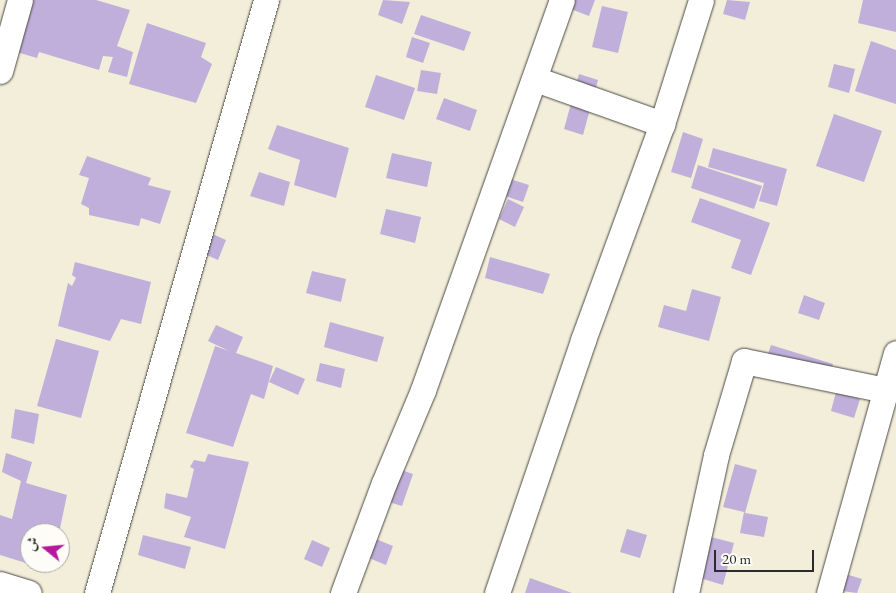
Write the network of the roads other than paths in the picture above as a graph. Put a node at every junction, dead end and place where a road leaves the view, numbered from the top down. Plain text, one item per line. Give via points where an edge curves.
1 (20, 0) edge
2 (266, 0) edge
3 (562, 0) edge
4 (701, 0) edge
5 (0, 71) edge
6 (535, 79) junction
7 (662, 124) junction
8 (896, 353) edge
9 (885, 390) junction
10 (0, 584) edge
11 (29, 593) edge
12 (97, 593) edge
13 (343, 593) edge
14 (497, 593) edge
15 (686, 593) edge
16 (829, 593) edge

1 - 5 street
2 - 12 street
3 - 6 street
4 - 7 street
6 - 7 street
6 - 13 street via 423,390
7 - 14 street via 583,340
8 - 9 street
9 - 15 street via 744,361 716,455
9 - 16 street
10 - 11 street

